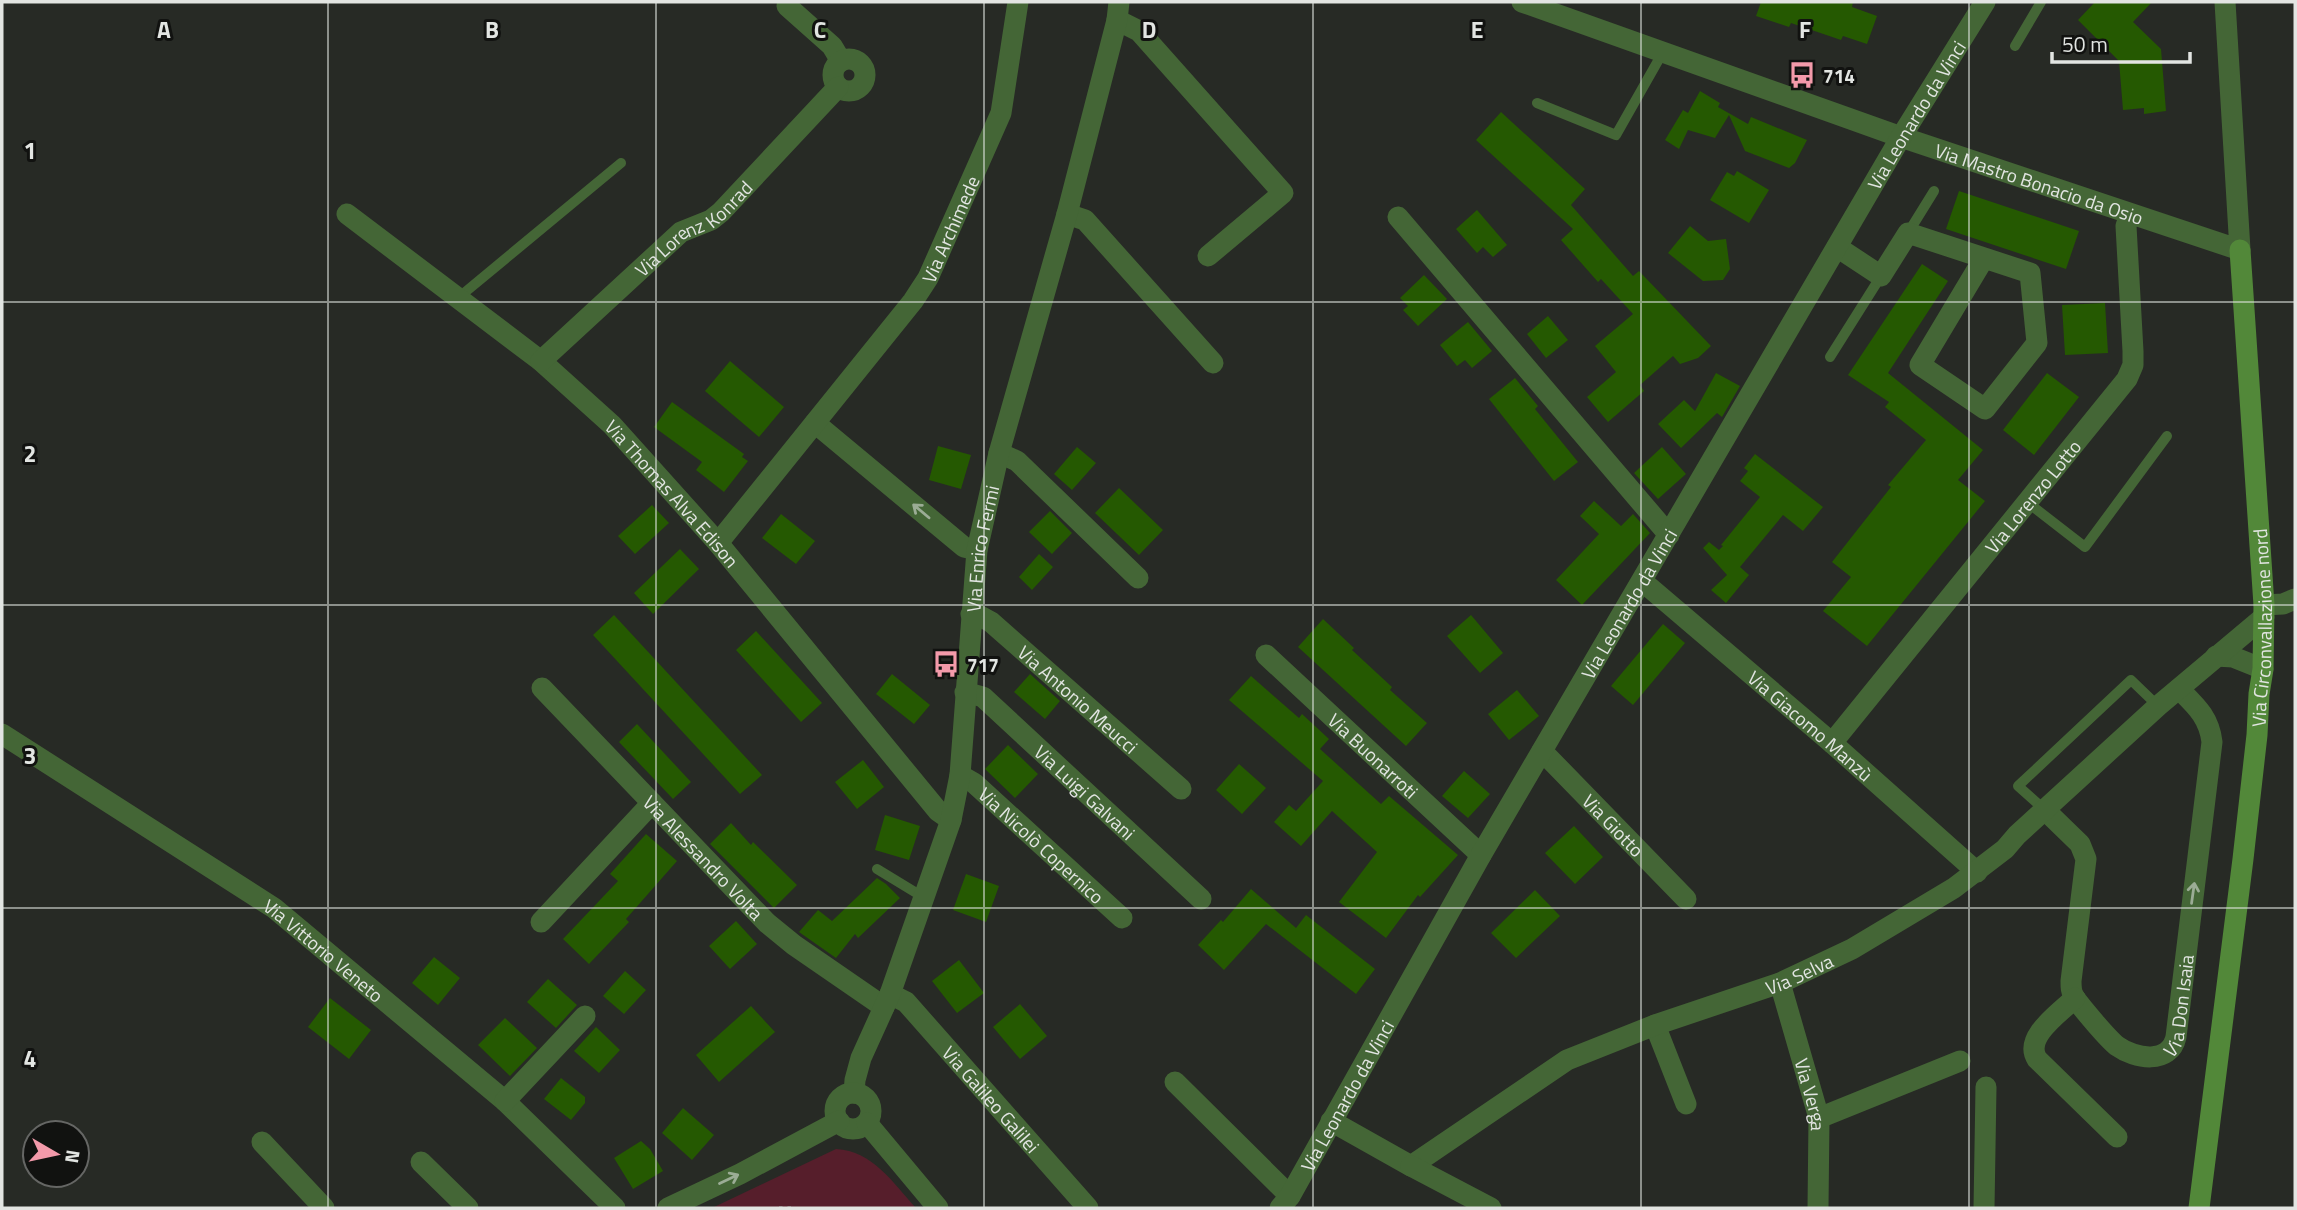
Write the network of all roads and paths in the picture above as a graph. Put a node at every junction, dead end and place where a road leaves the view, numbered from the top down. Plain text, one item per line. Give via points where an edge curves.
1 (1018, 2) edge
2 (1522, 2) edge
3 (1984, 2) edge
4 (2041, 2) edge
5 (2225, 2) edge
6 (787, 6) dead end
7 (1118, 11) edge
8 (2015, 46) dead end
9 (1663, 52) junction
10 (1537, 103) dead end
11 (1901, 137) junction
12 (621, 163) dead end
13 (1934, 191) dead end
14 (347, 214) dead end
15 (1068, 214) junction
16 (2130, 214) junction
17 (1398, 217) dead end
18 (1908, 233) junction
19 (1837, 247) junction
20 (2240, 250) junction
21 (1208, 256) dead end
22 (1983, 258) junction
23 (1881, 276) junction
24 (458, 299) junction
25 (1830, 357) dead end
26 (541, 361) junction
27 (1213, 363) dead end
28 (815, 423) junction
29 (2167, 436) dead end
30 (999, 453) junction
31 (2027, 502) junction
32 (1669, 535) junction
33 (719, 542) junction
34 (976, 550) junction
35 (1138, 578) dead end
36 (1642, 581) junction
37 (2295, 599) edge
38 (2264, 611) junction
39 (971, 614) junction
40 (1266, 655) dead end
41 (2216, 656) junction
42 (2263, 669) junction
43 (542, 688) dead end
44 (2179, 689) junction
45 (965, 692) junction
46 (2158, 706) junction
47 (2, 734) edge
48 (1832, 743) junction
49 (1542, 751) junction
50 (960, 775) junction
51 (1181, 789) dead end
52 (652, 803) junction
53 (2046, 811) junction
54 (951, 820) junction
55 (1481, 855) junction
56 (877, 869) dead end
57 (1977, 872) junction
58 (923, 897) junction
59 (1201, 899) dead end
60 (1686, 899) dead end
61 (1122, 918) dead end
62 (541, 922) dead end
63 (1780, 983) junction
64 (2075, 998) junction
65 (887, 1000) junction
66 (585, 1016) dead end
67 (1655, 1025) junction
68 (1960, 1061) dead end
69 (1175, 1082) dead end
70 (1986, 1087) dead end
71 (854, 1093) junction
72 (505, 1101) junction
73 (1686, 1104) dead end
74 (1819, 1118) junction
75 (839, 1121) junction
76 (1331, 1121) junction
77 (867, 1123) junction
78 (2117, 1136) dead end
79 (262, 1142) dead end
80 (421, 1163) dead end
81 (1411, 1166) junction
82 (1285, 1202) edge
83 (324, 1208) edge
84 (468, 1208) edge
85 (615, 1208) edge
86 (668, 1208) edge
87 (779, 1208) edge
88 (792, 1208) edge
89 (938, 1208) edge
90 (1088, 1208) edge
91 (1491, 1208) edge
92 (1818, 1208) edge
93 (1984, 1208) edge
94 (2199, 1208) edge

1 - 28 street, Via Archimede via 1001,113 928,278
2 - 9 street, Via Mastro Bonacio da Osio
3 - 11 street, Via Leonardo da Vinci
4 - 8 lane
5 - 20 street, Via Circonvallazione nord
6 - 26 street, Via Lorenz Konrad via 832,46 841,61 833,75 838,87 721,212 681,232
7 - 15 street, Via Enrico Fermi
7 - 21 street via 1283,193
9 - 10 lane via 1616,135
9 - 11 street, Via Mastro Bonacio da Osio
11 - 16 street, Via Mastro Bonacio da Osio
11 - 19 street, Via Leonardo da Vinci
12 - 24 lane
13 - 18 lane
14 - 24 street, Via Thomas Alva Edison
15 - 27 street via 1085,220
15 - 30 street, Via Enrico Fermi
16 - 20 street, Via Mastro Bonacio da Osio
16 - 31 street, Via Lorenzo Lotto via 2126,226 2133,365 2127,379
17 - 32 street
18 - 22 street
18 - 23 street
19 - 23 street
19 - 32 street, Via Leonardo da Vinci
20 - 38 street, Via Circonvallazione nord
22 - 22 street via 2030,273 2037,343 1985,409 1920,365
23 - 25 lane
24 - 26 street, Via Thomas Alva Edison
26 - 33 street, Via Thomas Alva Edison via 612,425
28 - 33 street, Via Archimede
34 -> 28 street via 964,547
29 - 31 lane via 2085,547
30 - 34 street, Via Enrico Fermi
30 - 35 street via 1017,461
31 - 48 street, Via Lorenzo Lotto
32 - 36 street, Via Leonardo da Vinci
33 - 54 street, Via Thomas Alva Edison via 938,811
34 - 39 street, Via Enrico Fermi
36 - 48 street, Via Giacomo Manzù
36 - 49 street, Via Leonardo da Vinci
37 - 38 street
38 - 41 street, Via Selva
38 - 42 street, Via Circonvallazione nord
39 - 45 street, Via Enrico Fermi
39 - 51 street, Via Antonio Meucci via 991,622
40 - 55 street, Via Buonarroti
41 - 42 street via 2233,657
41 - 44 street, Via Selva
42 - 94 street, Via Circonvallazione nord
43 - 52 street, Via Alessandro Volta
44 - 46 street, Via Selva
64 -> 44 street, Via Don Isaia via 2119,1047 2154,1057 2172,1047 2212,742 2204,715
45 - 50 street, Via Enrico Fermi
45 - 59 street, Via Luigi Galvani via 983,697
46 - 53 street, Via Selva
46 - 53 lane via 2131,680 2018,786
47 - 72 street, Via Vittorio Veneto via 274,908
48 - 57 street, Via Giacomo Manzù
49 - 55 street, Via Leonardo da Vinci
49 - 60 street, Via Giotto
50 - 54 street, Via Enrico Fermi
50 - 61 street, Via Nicolò Copernico
52 - 62 street
52 - 65 street, Via Alessandro Volta via 767,923 794,945
53 - 57 street, Via Selva
53 - 64 street via 2080,844 2087,859 2071,981
54 - 58 street, Via Enrico Fermi
55 - 76 street, Via Leonardo da Vinci
56 - 58 lane
57 - 63 street, Via Selva via 1852,949
58 - 65 street, Via Enrico Fermi
63 - 67 street, Via Selva
63 - 74 street, Via Verga
64 - 78 street via 2033,1041 2032,1051
65 - 71 street, Via Enrico Fermi via 861,1058
65 - 90 street, Via Galileo Galilei via 906,1002
66 - 72 street
67 - 73 street
67 - 81 street, Via Selva via 1567,1060
68 - 74 street
69 - 82 street
70 - 93 street
71 - 75 street via 840,1099 835,1112
71 - 77 street via 868,1102 871,1114
72 - 85 street, Via Vittorio Veneto
74 - 92 street, Via Verga
75 - 77 street via 850,1129
86 -> 75 street
76 - 81 street
76 - 82 street, Via Leonardo da Vinci
77 - 89 street
79 - 83 street
80 - 84 street
81 - 91 street
87 - 88 path

